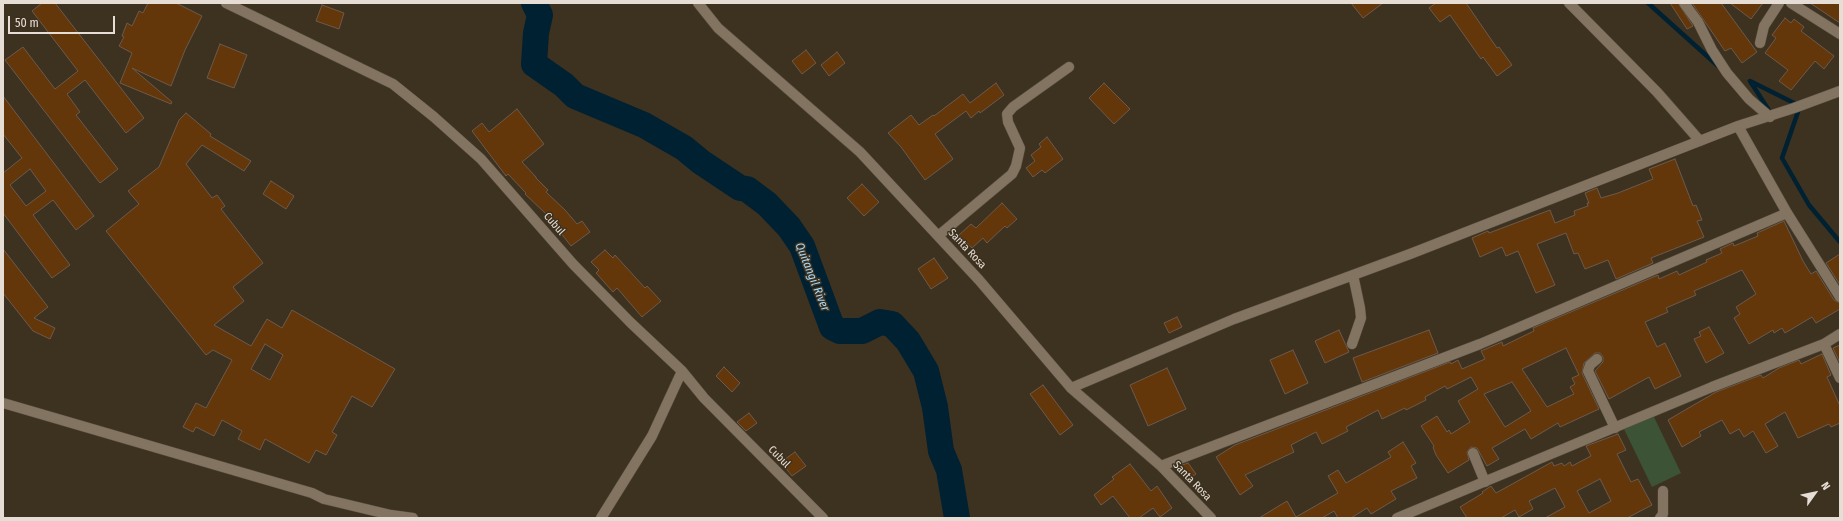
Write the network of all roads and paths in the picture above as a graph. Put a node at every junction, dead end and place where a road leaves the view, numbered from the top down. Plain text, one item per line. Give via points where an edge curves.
1 (226, 3) edge
2 (698, 3) edge
3 (1569, 3) edge
4 (1684, 3) edge
5 (1779, 3) edge
6 (1791, 3) edge
7 (1840, 34) edge
8 (1760, 43) dead end
9 (1069, 67) dead end
10 (1840, 91) edge
11 (1770, 117) junction
12 (1738, 126) junction
13 (1700, 141) junction
14 (1787, 213) junction
15 (938, 236) junction
16 (1353, 275) junction
17 (1840, 297) edge
18 (1840, 334) edge
19 (1352, 344) dead end
20 (1824, 344) junction
21 (1597, 359) dead end
22 (682, 371) junction
23 (1840, 378) edge
24 (1071, 388) junction
25 (3, 403) edge
26 (1615, 428) junction
27 (1473, 453) dead end
28 (1161, 466) junction
29 (1485, 482) junction
30 (1664, 491) dead end
31 (413, 518) edge
32 (601, 518) edge
33 (823, 518) edge
34 (1211, 518) edge
35 (1397, 518) edge
36 (1660, 518) edge

1 - 22 street, Cubul via 393,84 481,159 573,264
2 - 15 street, Santa Rosa via 718,28 860,152
3 - 13 street
4 - 11 street via 1727,73 1749,99
5 - 8 street via 1764,26
6 - 7 street
9 - 15 street via 1007,114 1020,148 1012,174
10 - 11 street
11 - 12 street
12 - 13 street
12 - 14 street
13 - 16 street
14 - 17 street
14 - 28 street via 1480,344
15 - 24 street, Santa Rosa
16 - 19 street via 1361,318
16 - 24 street via 1234,319
18 - 20 street
20 - 23 street
20 - 26 street
21 - 26 street via 1588,371
22 - 32 street via 652,436
22 - 33 street, Cubul via 704,398
24 - 28 street, Santa Rosa
25 - 31 street via 312,493 324,499
26 - 29 street
27 - 29 street
28 - 34 street, Santa Rosa
29 - 35 street
30 - 36 street via 1663,514

